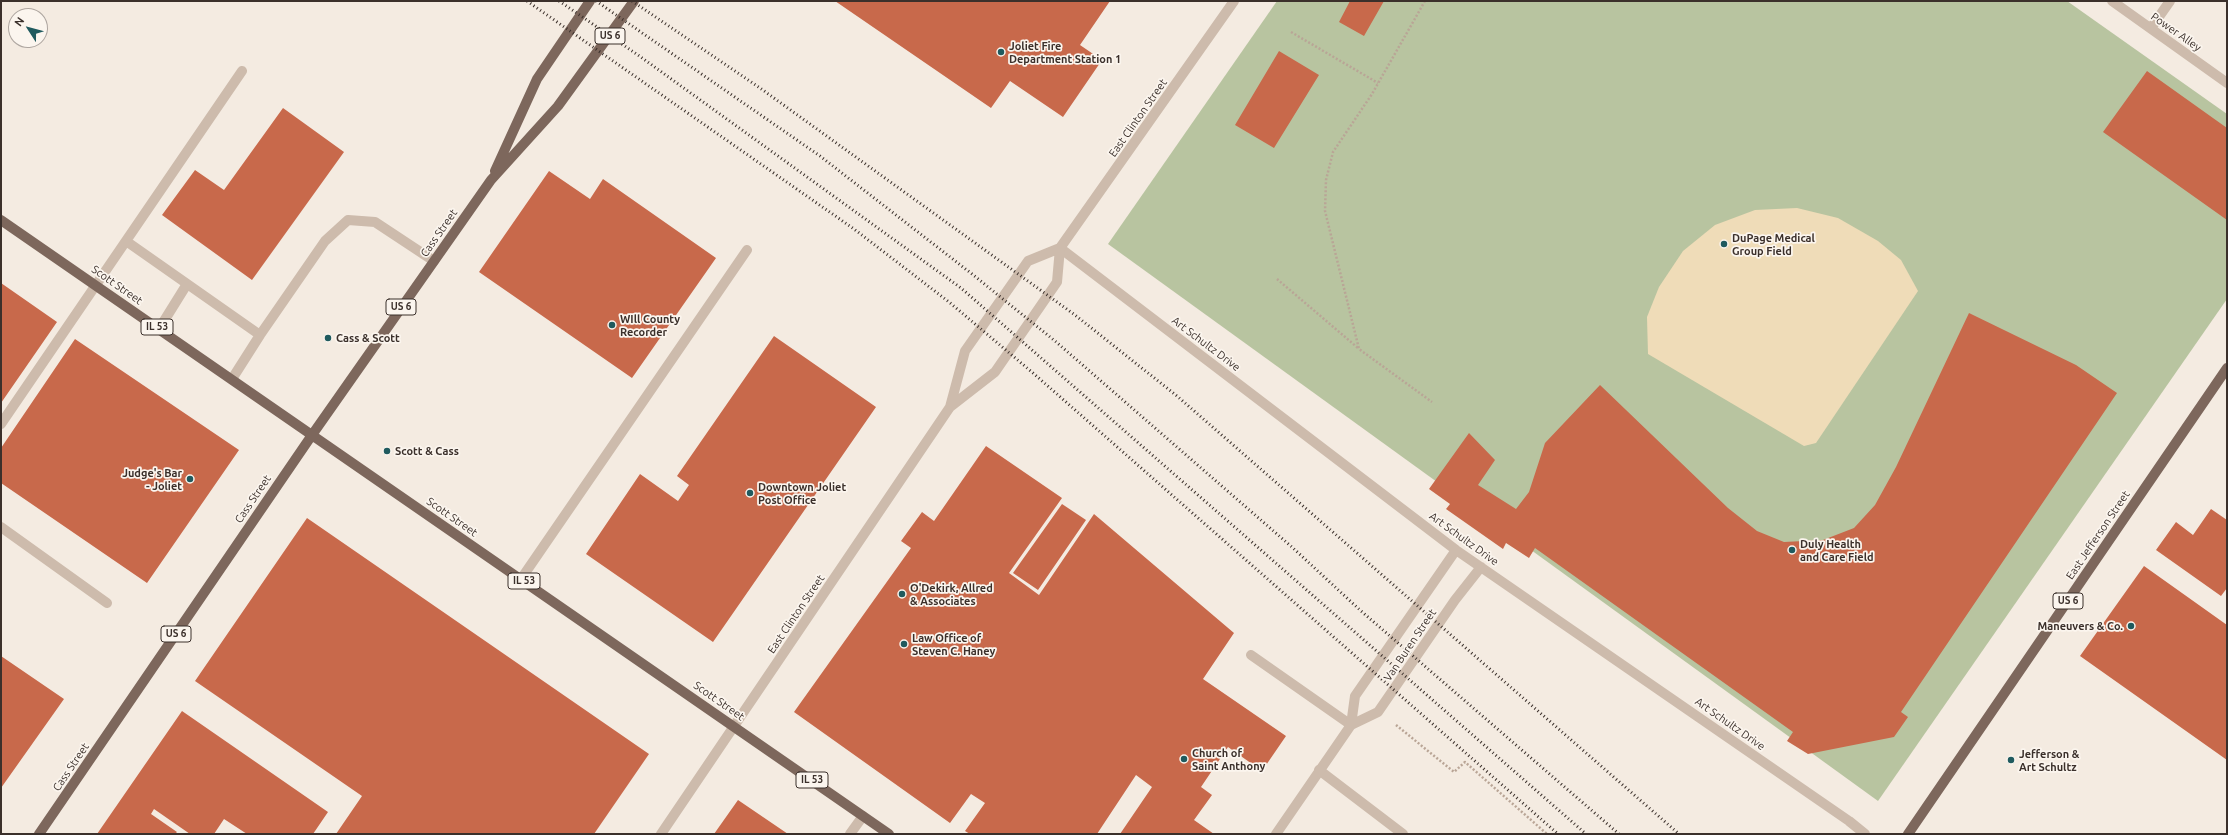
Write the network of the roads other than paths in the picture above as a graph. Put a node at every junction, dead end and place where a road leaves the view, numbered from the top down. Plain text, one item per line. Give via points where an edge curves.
1 (590, 1) edge
2 (634, 1) edge
3 (1234, 1) edge
4 (2112, 1) edge
5 (2170, 1) edge
6 (2150, 28) junction
7 (242, 70) dead end
8 (2227, 83) edge
9 (491, 180) junction
10 (1, 220) edge
11 (126, 241) junction
12 (1060, 248) junction
13 (747, 250) dead end
14 (434, 261) junction
15 (187, 284) junction
16 (96, 285) junction
17 (159, 328) junction
18 (260, 335) junction
19 (2227, 368) edge
20 (232, 378) junction
21 (950, 407) junction
22 (1, 424) edge
23 (312, 435) junction
24 (1, 527) edge
25 (1456, 550) junction
26 (1481, 567) junction
27 (521, 579) junction
28 (107, 604) dead end
29 (1251, 655) dead end
30 (1351, 725) junction
31 (735, 726) junction
32 (1319, 770) junction
33 (863, 816) junction
34 (39, 834) edge
35 (661, 834) edge
36 (850, 834) edge
37 (889, 834) edge
38 (1276, 834) edge
39 (1403, 834) edge
40 (1865, 834) edge
41 (1908, 834) edge

1 - 9 main road, Cass Street / US 6 via 537,79
2 - 9 main road, Cass Street / US 6 via 558,106
3 - 12 street, East Clinton Street
4 - 6 street, Power Alley
5 - 6 street
6 - 8 street, Power Alley
7 - 11 street
9 - 14 main road, Cass Street / US 6
10 - 16 main road, Scott Street / IL 53
11 - 15 street
11 - 16 street
12 - 21 street, East Clinton Street via 1057,282 995,372
12 - 21 street, East Clinton Street via 1028,261 966,351
12 - 25 street, Art Schultz Drive
13 - 27 street
14 - 18 street via 375,222 348,220 325,241
14 - 23 main road, Cass Street / US 6
15 - 17 street
15 - 18 street
16 - 17 main road, Scott Street / IL 53
16 - 22 street
17 - 20 main road, Scott Street / IL 53
18 - 20 street
19 - 41 main road, East Jefferson Street / US 6
20 - 23 main road, Scott Street / IL 53
21 - 31 street, East Clinton Street
23 - 27 main road, Scott Street / IL 53
23 - 34 main road, Cass Street / US 6
24 - 28 street
25 - 26 street, Art Schultz Drive
25 - 30 street, Van Buren Street via 1355,696
26 - 30 street, Van Buren Street via 1455,600 1378,712
26 - 40 street, Art Schultz Drive
27 - 31 main road, Scott Street / IL 53
29 - 30 street
30 - 32 street, Van Buren Street
31 - 33 main road, Scott Street / IL 53
31 - 35 street, East Clinton Street
32 - 38 street, Van Buren Street
32 - 39 street
33 - 36 street
33 - 37 main road, Scott Street / IL 53

